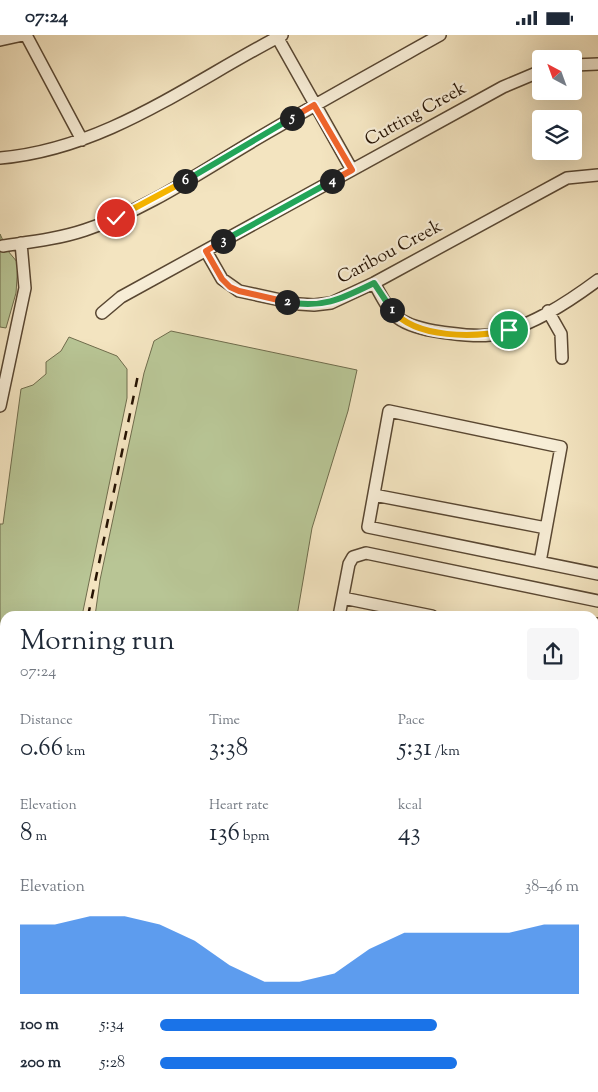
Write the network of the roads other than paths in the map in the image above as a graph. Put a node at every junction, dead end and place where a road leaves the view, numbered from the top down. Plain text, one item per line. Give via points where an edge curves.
1 (24, 35) edge
2 (440, 35) edge
3 (279, 36) edge
4 (0, 40) edge
5 (598, 64) edge
6 (582, 65) edge
7 (532, 75) edge
8 (314, 105) junction
9 (82, 140) junction
10 (0, 158) edge
11 (352, 170) junction
12 (598, 175) edge
13 (21, 243) junction
14 (3, 246) dead end
15 (206, 251) junction
16 (598, 280) edge
17 (374, 283) junction
18 (548, 311) junction
19 (102, 313) dead end
20 (0, 345) edge
21 (12, 348) junction
22 (562, 358) dead end
23 (0, 406) edge
24 (374, 495) junction
25 (546, 528) junction
26 (540, 562) junction
27 (598, 575) edge
28 (343, 598) junction
29 (598, 601) edge
30 (340, 611) edge
31 (407, 611) edge

1 - 4 street
1 - 9 street
2 - 8 street
3 - 8 street
3 - 9 street via 121,125
5 - 6 street
7 - 11 street, Cutting Creek via 503,87
8 - 11 street
8 - 13 street via 157,198 116,218 83,231
9 - 10 street via 36,153
11 - 15 street, Cutting Creek
12 - 17 street, Caribou Creek via 566,178 547,187
13 - 14 street
13 - 21 street via 25,288
15 - 17 street, Caribou Creek via 230,287 299,304 331,303
15 - 19 street, Cutting Creek via 121,297
16 - 18 street
17 - 18 street via 398,318 434,331 466,336 488,335 509,330
18 - 22 street via 561,334
20 - 21 street
21 - 23 street
24 - 25 street
24 - 25 street via 389,411 560,447
24 - 26 street via 368,527
25 - 26 street
26 - 27 street
28 - 29 street via 353,557 366,553
28 - 30 street
28 - 31 street

